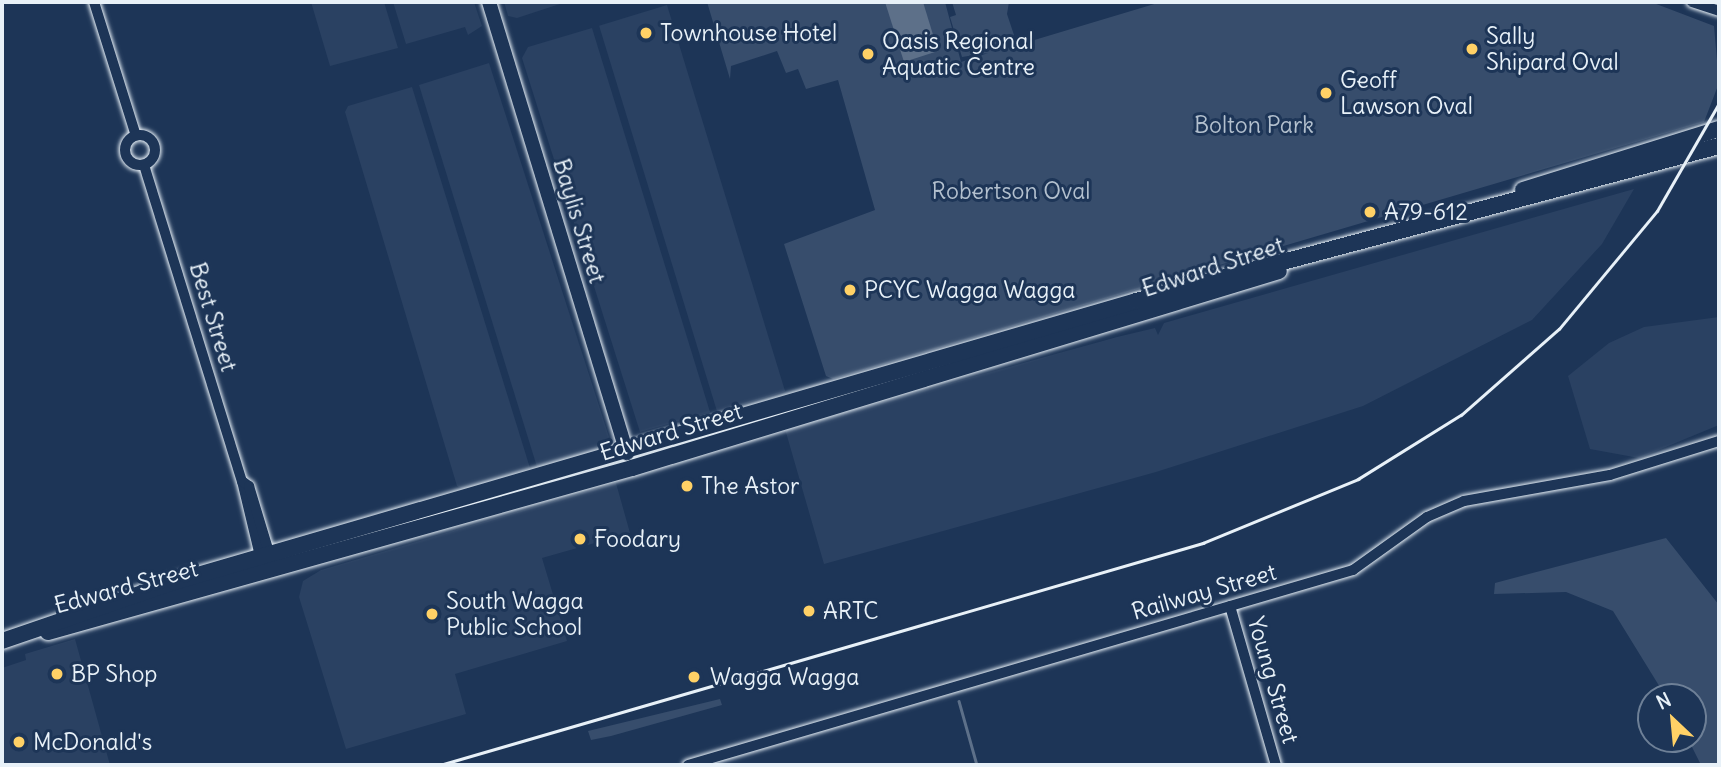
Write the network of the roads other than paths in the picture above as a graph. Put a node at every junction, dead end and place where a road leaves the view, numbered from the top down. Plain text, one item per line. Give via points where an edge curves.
1 (94, 2) edge
2 (489, 2) edge
3 (1692, 2) edge
4 (1719, 11) edge
5 (1719, 129) edge
6 (136, 136) junction
7 (1719, 146) edge
8 (144, 165) junction
9 (1392, 235) junction
10 (1719, 441) edge
11 (630, 460) junction
12 (268, 564) junction
13 (1230, 606) junction
14 (2, 641) edge
15 (688, 765) edge
16 (1276, 765) edge

1 - 6 street
2 - 11 main road, Baylis Street
3 - 4 street
5 - 9 highway, Edward Street
6 - 8 street via 126,146 126,155
6 - 8 street via 145,136 155,146 152,160
7 - 9 highway, Edward Street
8 - 12 street, Best Street
9 - 11 highway, Edward Street via 1253,268
10 - 13 street, Railway Street via 1610,475 1464,501 1427,517 1364,566
11 - 12 highway, Edward Street
12 - 14 highway, Edward Street via 70,615
13 - 15 street, Railway Street
13 - 16 street, Young Street

